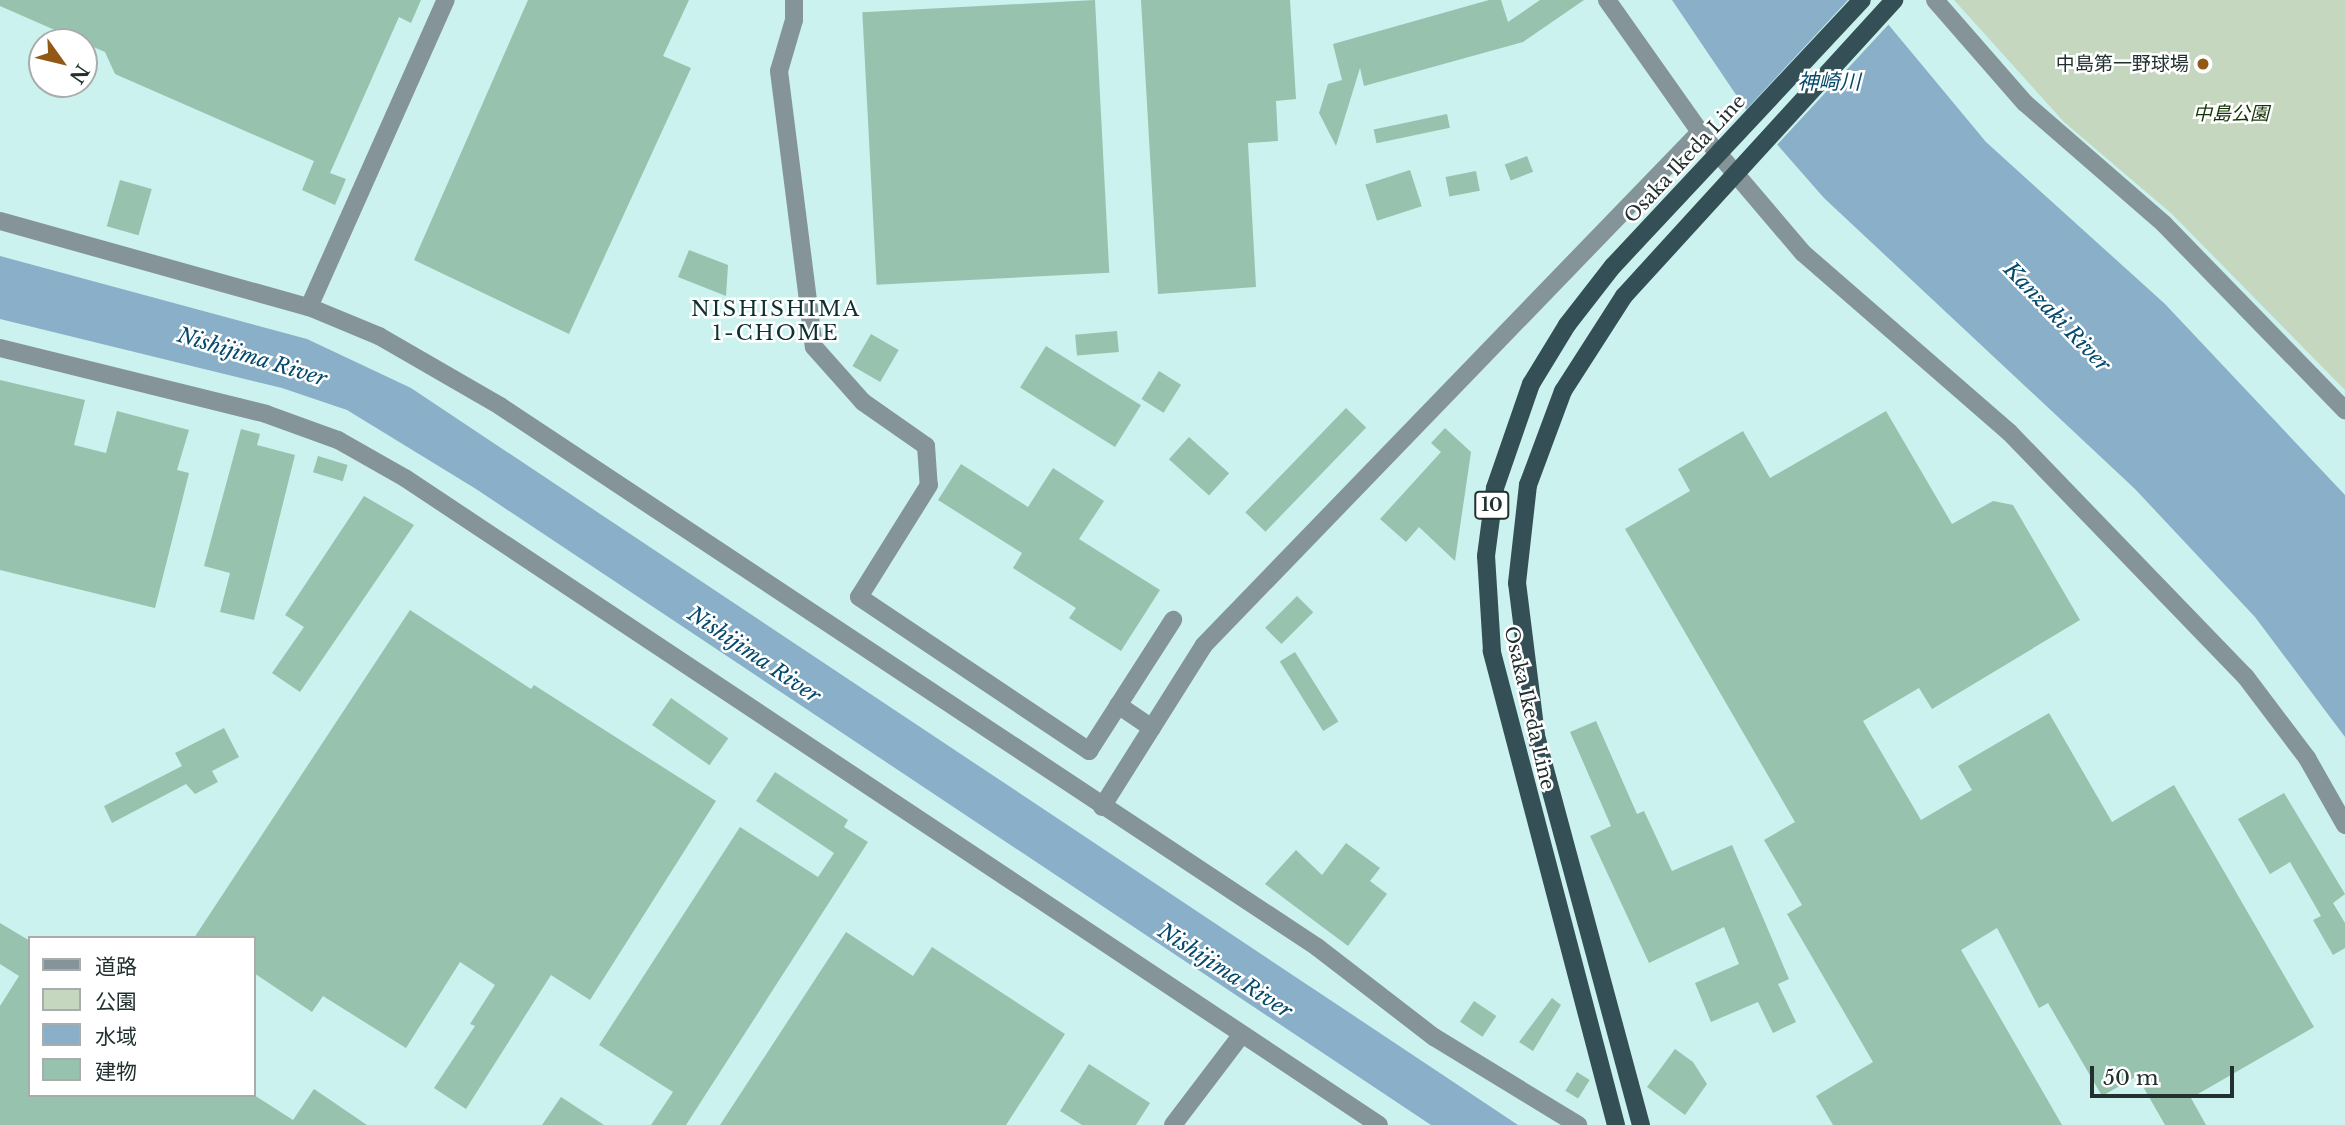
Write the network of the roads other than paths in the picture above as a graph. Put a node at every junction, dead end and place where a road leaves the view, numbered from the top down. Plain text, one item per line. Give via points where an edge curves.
1 (446, 0) edge
2 (794, 0) edge
3 (1607, 0) edge
4 (1862, 0) edge
5 (1894, 0) edge
6 (1935, 0) edge
7 (1700, 132) junction
8 (0, 221) edge
9 (309, 307) junction
10 (0, 348) edge
11 (2345, 410) edge
12 (1173, 620) dead end
13 (1118, 705) junction
14 (1152, 728) junction
15 (1102, 807) junction
16 (2345, 825) edge
17 (1242, 1034) junction
18 (1173, 1125) edge
19 (1379, 1125) edge
20 (1578, 1125) edge
21 (1616, 1125) edge
22 (1641, 1125) edge

1 - 9 street
2 - 13 street via 794,20 779,71 814,347 863,402 926,446 929,485 859,597 1089,751
3 - 7 street
4 - 21 main road, Osaka Ikeda Line / 10, bridge via 1630,248 1567,325 1527,395 1495,488 1486,556 1492,651
5 - 22 main road, Osaka Ikeda Line / 10, bridge via 1624,296 1563,391 1528,485 1517,583 1533,713
6 - 11 street via 2025,103 2164,224
7 - 14 street via 1204,645
7 - 16 street via 1803,253 2009,432 2158,581 2245,676 2307,758
8 - 9 street
9 - 15 street via 379,335 500,407
10 - 17 street via 266,414 338,440 416,485
12 - 13 street
13 - 14 street
14 - 15 street
15 - 20 street via 1317,947 1434,1037
17 - 18 street
17 - 19 street

